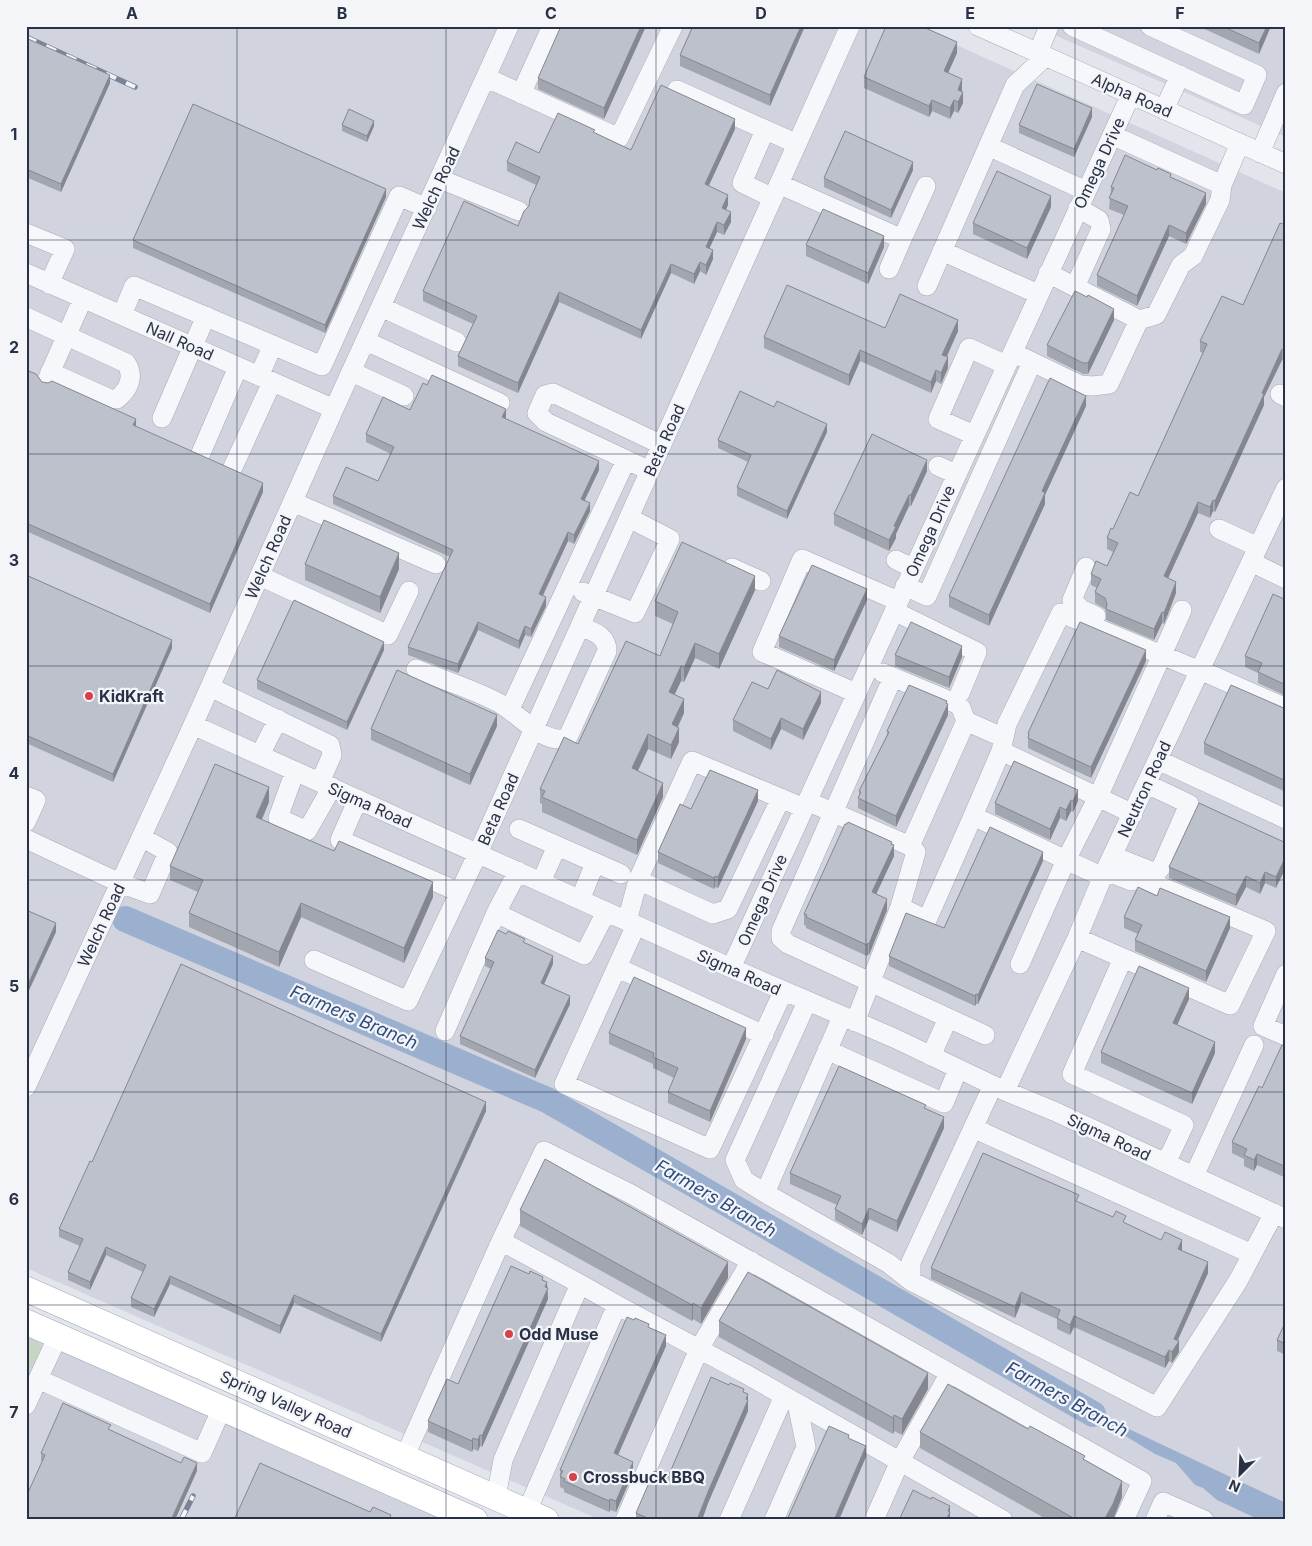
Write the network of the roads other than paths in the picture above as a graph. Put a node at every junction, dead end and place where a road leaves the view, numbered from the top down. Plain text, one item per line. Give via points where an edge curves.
1 (510, 26) edge
2 (552, 26) edge
3 (673, 26) edge
4 (850, 26) edge
5 (978, 26) edge
6 (1050, 26) edge
7 (1072, 26) edge
8 (1150, 26) edge
9 (1042, 55) junction
10 (1180, 75) junction
11 (486, 78) junction
12 (677, 90) edge
13 (1286, 93) edge
14 (521, 94) junction
15 (1131, 94) junction
16 (1164, 110) junction
17 (1282, 113) edge
18 (766, 130) junction
19 (1112, 136) junction
20 (1240, 143) junction
21 (797, 144) junction
22 (988, 146) junction
23 (1260, 153) junction
24 (1286, 164) edge
25 (440, 179) junction
26 (1222, 185) junction
27 (926, 186) dead end
28 (776, 191) junction
29 (1086, 191) junction
30 (427, 208) junction
31 (1078, 208) junction
32 (518, 212) dead end
33 (26, 232) edge
34 (902, 239) junction
35 (942, 251) junction
36 (889, 268) dead end
37 (26, 273) edge
38 (1048, 273) junction
39 (49, 284) junction
40 (927, 286) dead end
41 (1075, 287) junction
42 (1038, 294) junction
43 (83, 298) junction
44 (381, 307) junction
45 (122, 315) junction
46 (206, 316) junction
47 (26, 317) edge
48 (1139, 320) junction
49 (66, 335) junction
50 (333, 342) junction
51 (457, 342) dead end
52 (273, 345) junction
53 (192, 346) junction
54 (363, 348) junction
55 (1008, 362) junction
56 (238, 366) junction
57 (1029, 370) junction
58 (352, 372) junction
59 (266, 379) junction
60 (404, 396) dead end
61 (500, 403) dead end
62 (334, 409) junction
63 (162, 418) dead end
64 (974, 435) junction
65 (662, 444) junction
66 (201, 453) edge
67 (626, 460) junction
68 (938, 466) dead end
69 (233, 467) edge
70 (650, 471) junction
71 (956, 474) junction
72 (1286, 488) edge
73 (293, 502) junction
74 (629, 518) junction
75 (1219, 530) dead end
76 (1254, 554) junction
77 (896, 560) dead end
78 (720, 562) edge
79 (436, 564) dead end
80 (1086, 567) dead end
81 (913, 568) junction
82 (260, 576) junction
83 (1286, 579) edge
84 (761, 581) dead end
85 (568, 585) junction
86 (409, 591) dead end
87 (594, 596) junction
88 (899, 600) junction
89 (1182, 610) dead end
90 (580, 626) junction
91 (1164, 651) junction
92 (868, 667) junction
93 (416, 669) dead end
94 (1200, 670) junction
95 (893, 677) junction
96 (210, 687) junction
97 (960, 693) dead end
98 (856, 694) junction
99 (1286, 708) edge
100 (510, 709) junction
101 (278, 720) junction
102 (966, 721) junction
103 (193, 725) junction
104 (534, 729) junction
105 (1003, 744) junction
106 (260, 755) junction
107 (1158, 760) junction
108 (295, 771) junction
109 (326, 784) junction
110 (1147, 784) junction
111 (26, 796) edge
112 (1098, 797) junction
113 (781, 798) junction
114 (358, 799) junction
115 (805, 805) junction
116 (833, 813) junction
117 (1133, 814) junction
118 (972, 816) junction
119 (1286, 819) edge
120 (26, 822) edge
121 (519, 829) dead end
122 (141, 837) junction
123 (26, 839) edge
124 (557, 846) junction
125 (910, 846) junction
126 (478, 853) junction
127 (1066, 860) junction
128 (595, 862) junction
129 (1107, 868) junction
130 (518, 871) junction
131 (630, 877) junction
132 (542, 882) junction
133 (120, 883) junction
134 (459, 892) junction
135 (580, 900) junction
136 (900, 907) junction
137 (606, 912) junction
138 (496, 913) junction
139 (632, 923) junction
140 (1077, 938) junction
141 (1124, 958) junction
142 (314, 960) dead end
143 (1020, 964) dead end
144 (618, 968) junction
145 (731, 968) junction
146 (1286, 974) edge
147 (871, 983) junction
148 (784, 992) junction
149 (807, 1002) junction
150 (948, 1018) junction
151 (848, 1020) junction
152 (445, 1031) dead end
153 (764, 1035) junction
154 (986, 1035) dead end
155 (1286, 1036) edge
156 (1254, 1045) dead end
157 (827, 1050) junction
158 (931, 1056) junction
159 (958, 1069) junction
160 (26, 1087) edge
161 (999, 1088) junction
162 (973, 1128) junction
163 (1166, 1163) junction
164 (1194, 1176) junction
165 (765, 1193) junction
166 (1280, 1216) edge
167 (501, 1241) junction
168 (1252, 1254) junction
169 (751, 1261) junction
170 (911, 1281) junction
171 (580, 1284) junction
172 (26, 1289) edge
173 (617, 1305) junction
174 (26, 1322) edge
175 (58, 1336) junction
176 (699, 1349) junction
177 (950, 1373) junction
178 (38, 1380) junction
179 (790, 1400) junction
180 (26, 1405) edge
181 (222, 1408) junction
182 (347, 1431) junction
183 (405, 1456) junction
184 (335, 1457) junction
185 (900, 1461) junction
186 (496, 1497) junction
187 (536, 1515) edge
188 (983, 1515) edge
189 (475, 1520) edge
190 (625, 1520) edge
191 (729, 1520) edge
192 (774, 1520) edge
193 (874, 1520) edge
194 (1003, 1520) edge
195 (1124, 1520) edge
196 (1156, 1520) edge
197 (1204, 1520) edge

1 - 11 street, Welch Road
2 - 14 street
3 - 14 street via 619,138
4 - 21 street, Beta Road
5 - 9 street, Alpha Road
6 - 9 street
7 - 10 street
8 - 10 street via 1257,75 1244,104
9 - 15 street, Alpha Road
9 - 22 street via 1015,85
10 - 16 street
11 - 14 street
11 - 25 street, Welch Road
12 - 18 street
13 - 17 street
15 - 16 street, Alpha Road
15 - 19 street, Omega Drive
16 - 20 street, Alpha Road
17 - 23 street
18 - 21 street
18 - 28 street via 742,183
19 - 26 street
19 - 29 street, Omega Drive
20 - 23 street, Alpha Road
20 - 26 street
21 - 28 street, Beta Road
22 - 29 street
22 - 35 street
23 - 24 street, Alpha Road
25 - 30 street, Welch Road
25 - 32 street
26 - 48 street via 1220,200 1193,256 1181,265 1156,315
27 - 34 street
28 - 34 street
28 - 65 street, Beta Road
29 - 31 street, Omega Drive
30 - 44 street, Welch Road
30 - 50 street via 399,196
31 - 38 street, Omega Drive
31 - 41 street via 1099,220 1101,229
33 - 39 street via 64,249
34 - 36 street
35 - 40 street
35 - 42 street
37 - 39 street, Nall Road
38 - 41 street
38 - 42 street, Omega Drive
39 - 43 street, Nall Road
41 - 48 street
42 - 55 street, Omega Drive
43 - 45 street, Nall Road
43 - 49 street
44 - 51 street
44 - 54 street, Welch Road
45 - 46 street via 134,286
45 - 53 street, Nall Road
46 - 52 street
46 - 53 street
47 - 49 street
48 - 57 street via 1109,384 1080,385
49 - 49 street via 49,376 110,399 117,399 125,392 130,381 130,369 126,363
50 - 52 street via 322,366
50 - 54 street
52 - 59 street
53 - 56 street, Nall Road
53 - 63 street
54 - 58 street, Welch Road
54 - 61 street
55 - 57 street
55 - 64 street, Omega Drive
55 - 64 street via 969,348 938,419
56 - 59 street, Nall Road
56 - 66 street
57 - 88 street via 927,596
58 - 60 street
58 - 62 street, Welch Road
59 - 62 street, Nall Road
59 - 69 street
62 - 73 street, Welch Road
64 - 71 street, Omega Drive
65 - 67 street via 552,393 545,395 537,413 546,422
65 - 70 street, Beta Road
67 - 70 street
67 - 85 street
68 - 71 street
70 - 74 street, Beta Road
71 - 81 street, Omega Drive
72 - 76 street, Neutron Road
73 - 79 street
73 - 82 street, Welch Road
74 - 87 street, Beta Road
74 - 87 street via 678,542 635,613
75 - 76 street
76 - 83 street
76 - 94 street, Neutron Road
77 - 81 street
78 - 84 street
80 - 91 street via 1072,600 1075,604
81 - 88 street, Omega Drive
82 - 86 street via 388,635
82 - 96 street, Welch Road
85 - 87 street
85 - 100 street
87 - 90 street, Beta Road
88 - 92 street, Omega Drive
88 - 97 street via 977,652
88 - 98 street via 802,559 762,652
89 - 91 street
90 - 104 street, Beta Road
90 - 104 street via 602,637 606,642 606,656 568,737 554,739
91 - 94 street
91 - 105 street via 1061,613 1008,724
91 - 112 street
92 - 95 street
92 - 98 street, Omega Drive
93 - 100 street
94 - 99 street
94 - 107 street, Neutron Road
95 - 102 street via 957,704
95 - 116 street
96 - 101 street
96 - 103 street, Welch Road
98 - 115 street, Omega Drive
100 - 104 street
101 - 106 street
101 - 109 street via 330,745 332,755
102 - 105 street
102 - 125 street
103 - 106 street, Sigma Road
103 - 122 street, Welch Road
104 - 126 street, Beta Road
105 - 112 street
105 - 118 street
106 - 108 street, Sigma Road
107 - 110 street, Neutron Road
107 - 119 street
108 - 109 street, Sigma Road
108 - 109 street via 278,818 307,830
109 - 114 street, Sigma Road
110 - 117 street, Neutron Road
110 - 129 street via 1189,804 1162,866 1156,873
111 - 120 street via 36,800
112 - 117 street
112 - 127 street
113 - 115 street
113 - 131 street via 692,761
113 - 131 street via 728,909 713,914
114 - 126 street, Sigma Road
114 - 134 street via 340,840
115 - 116 street
115 - 145 street, Omega Drive
116 - 125 street
116 - 147 street via 781,931 781,938
117 - 129 street, Neutron Road
118 - 127 street
118 - 136 street via 927,920
121 - 124 street
122 - 133 street, Welch Road
122 - 133 street via 168,852 150,894
123 - 133 street
124 - 128 street
124 - 132 street
125 - 136 street via 916,852
126 - 130 street, Sigma Road
126 - 134 street, Beta Road
127 - 129 street
127 - 143 street
128 - 131 street
128 - 135 street
129 - 140 street, Neutron Road
129 - 141 street via 1131,881 1144,879 1266,931 1230,1006
130 - 132 street, Sigma Road
130 - 138 street
131 - 139 street
132 - 135 street, Sigma Road
133 - 160 street, Welch Road
134 - 142 street, Beta Road via 408,1001
135 - 137 street, Sigma Road
136 - 147 street
137 - 138 street via 584,955
137 - 139 street, Sigma Road
138 - 152 street
139 - 144 street
139 - 145 street, Sigma Road
140 - 141 street
140 - 161 street, Neutron Road
141 - 163 street via 1072,1074 1184,1125
144 - 153 street
144 - 153 street via 564,1084 710,1149
145 - 148 street, Sigma Road
146 - 155 street via 1263,1026
147 - 150 street
147 - 151 street
148 - 149 street, Sigma Road
148 - 153 street
149 - 151 street, Sigma Road
149 - 165 street via 735,1160 744,1180
150 - 154 street
150 - 158 street
151 - 157 street
151 - 158 street, Sigma Road
156 - 164 street
157 - 159 street via 944,1103
157 - 165 street
158 - 159 street, Sigma Road
159 - 161 street, Sigma Road
161 - 162 street, Neutron Road
161 - 163 street, Sigma Road
162 - 168 street
162 - 170 street, Neutron Road via 911,1262
163 - 164 street, Sigma Road
164 - 166 street, Sigma Road
165 - 170 street via 888,1263
166 - 168 street
167 - 169 street via 544,1151 629,1193
167 - 171 street
167 - 183 street
168 - 170 street via 1157,1407
169 - 176 street
169 - 177 street
171 - 173 street
171 - 186 street via 503,1460
172 - 182 main road, Spring Valley Road
173 - 176 street
173 - 187 street
174 - 175 main road, Spring Valley Road
175 - 178 street
175 - 181 main road, Spring Valley Road
176 - 179 street
176 - 190 street
177 - 185 street
177 - 195 street via 1142,1481
178 - 180 street
178 - 181 street via 202,1453
179 - 185 street
179 - 191 street
179 - 192 street via 806,1447
181 - 184 main road, Spring Valley Road
182 - 183 main road, Spring Valley Road
182 - 184 main road
183 - 186 main road, Spring Valley Road
184 - 189 main road, Spring Valley Road
185 - 188 street
185 - 193 street
186 - 187 main road, Spring Valley Road
188 - 194 street
196 - 197 street via 1164,1502

